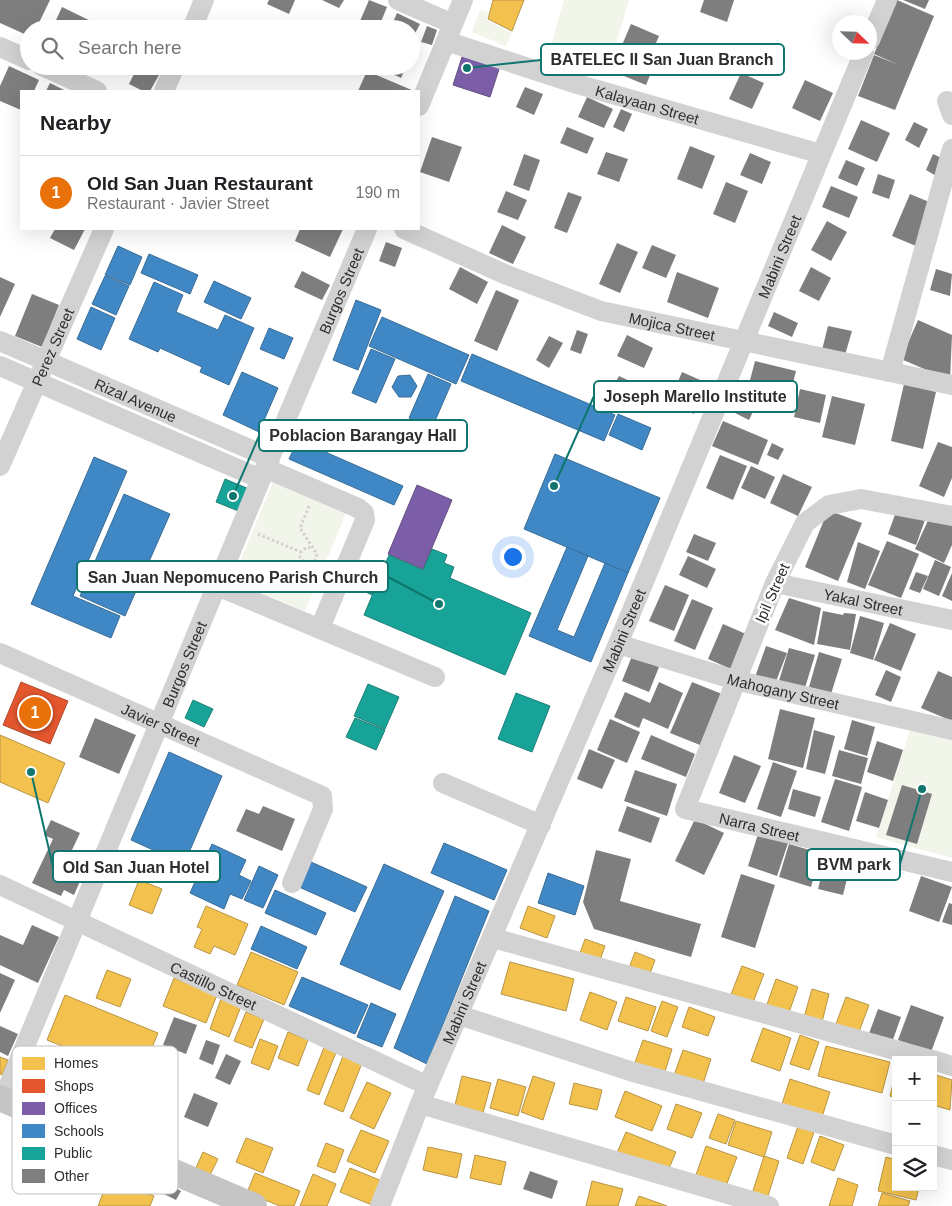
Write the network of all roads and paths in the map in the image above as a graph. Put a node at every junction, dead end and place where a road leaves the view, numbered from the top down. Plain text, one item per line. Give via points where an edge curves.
1 (204, 0) edge
2 (398, 0) edge
3 (463, 0) edge
4 (887, 0) edge
5 (196, 20) edge
6 (877, 24) edge
7 (449, 32) junction
8 (0, 47) edge
9 (20, 56) edge
10 (861, 60) edge
11 (62, 75) edge
12 (171, 75) edge
13 (95, 90) edge
14 (164, 90) edge
15 (420, 104) edge
16 (952, 149) edge
17 (821, 154) junction
18 (104, 230) edge
19 (367, 230) edge
20 (406, 230) edge
21 (0, 341) edge
22 (745, 341) junction
23 (46, 361) junction
24 (0, 366) edge
25 (890, 372) junction
26 (37, 382) junction
27 (952, 385) edge
28 (156, 409) junction
29 (148, 430) junction
30 (0, 466) edge
31 (265, 468) junction
32 (316, 490) junction
33 (952, 516) edge
34 (242, 526) junction
35 (312, 548) junction
36 (301, 552) junction
37 (305, 564) junction
38 (775, 583) junction
39 (217, 586) junction
40 (266, 606) junction
41 (952, 620) edge
42 (320, 628) junction
43 (618, 644) junction
44 (0, 653) edge
45 (435, 677) dead end
46 (735, 680) junction
47 (160, 724) junction
48 (952, 730) edge
49 (443, 783) dead end
50 (685, 809) joint
51 (541, 825) junction
52 (952, 872) edge
53 (292, 883) dead end
54 (0, 885) edge
55 (76, 922) junction
56 (493, 938) junction
57 (459, 1015) junction
58 (24, 1046) edge
59 (918, 1056) edge
60 (937, 1062) edge
61 (952, 1066) edge
62 (12, 1074) edge
63 (428, 1086) junction
64 (2, 1098) edge
65 (420, 1104) junction
66 (892, 1144) edge
67 (937, 1156) edge
68 (952, 1160) edge
69 (178, 1173) edge
70 (254, 1206) edge
71 (380, 1206) edge
72 (770, 1206) edge

1 - 5 street
2 - 7 street, Kalayaan Street
3 - 7 street
4 - 6 street
7 - 15 street
7 - 17 street, Kalayaan Street via 577,84
8 - 9 street
10 - 17 street, Mabini Street
11 - 13 street
12 - 14 street
16 - 25 street
17 - 22 street, Mabini Street
18 - 23 street, Perez Street
19 - 31 street, Burgos Street
20 - 22 street, Mojica Street via 577,304
21 - 23 street, Rizal Avenue
22 - 25 street, Mojica Street
22 - 43 street, Mabini Street
23 - 26 street, Perez Street
23 - 28 street, Rizal Avenue
24 - 26 street, Rizal Avenue
25 - 27 street, Mojica Street
26 - 29 street, Rizal Avenue
26 - 30 street, Perez Street
28 - 29 street
28 - 31 street, Rizal Avenue
29 - 31 street, Rizal Avenue
31 - 32 street
31 - 34 street, Burgos Street
32 - 35 path via 300,528
32 - 42 street via 358,508 364,513 365,520
33 - 38 street, Ipil Street via 861,498 829,505 805,523
34 - 36 path
34 - 39 street, Burgos Street
35 - 36 path via 307,547
35 - 37 path via 317,554 316,559
36 - 37 path
37 - 40 path via 282,570
38 - 41 street, Yakal Street
38 - 46 street, Ipil Street
39 - 40 street
39 - 47 street, Burgos Street
40 - 42 street
42 - 45 street
43 - 46 street, Mahogany Street
43 - 51 street, Mabini Street
44 - 47 street, Javier Street
46 - 48 street, Mahogany Street
46 - 50 street, Ipil Street
47 - 53 street, Javier Street via 322,796 323,809
47 - 55 street, Burgos Street
49 - 51 street
50 - 52 street, Narra Street
51 - 56 street, Mabini Street
54 - 55 street, Castillo Street
55 - 58 street, Burgos Street
55 - 63 street, Castillo Street
56 - 57 street, Mabini Street
56 - 59 street
57 - 63 street, Mabini Street
57 - 66 street via 639,1074
60 - 61 street
62 - 64 street, Burgos Street
63 - 65 street, Mabini Street
65 - 71 street, Mabini Street
65 - 72 street
67 - 68 street
69 - 70 main road

